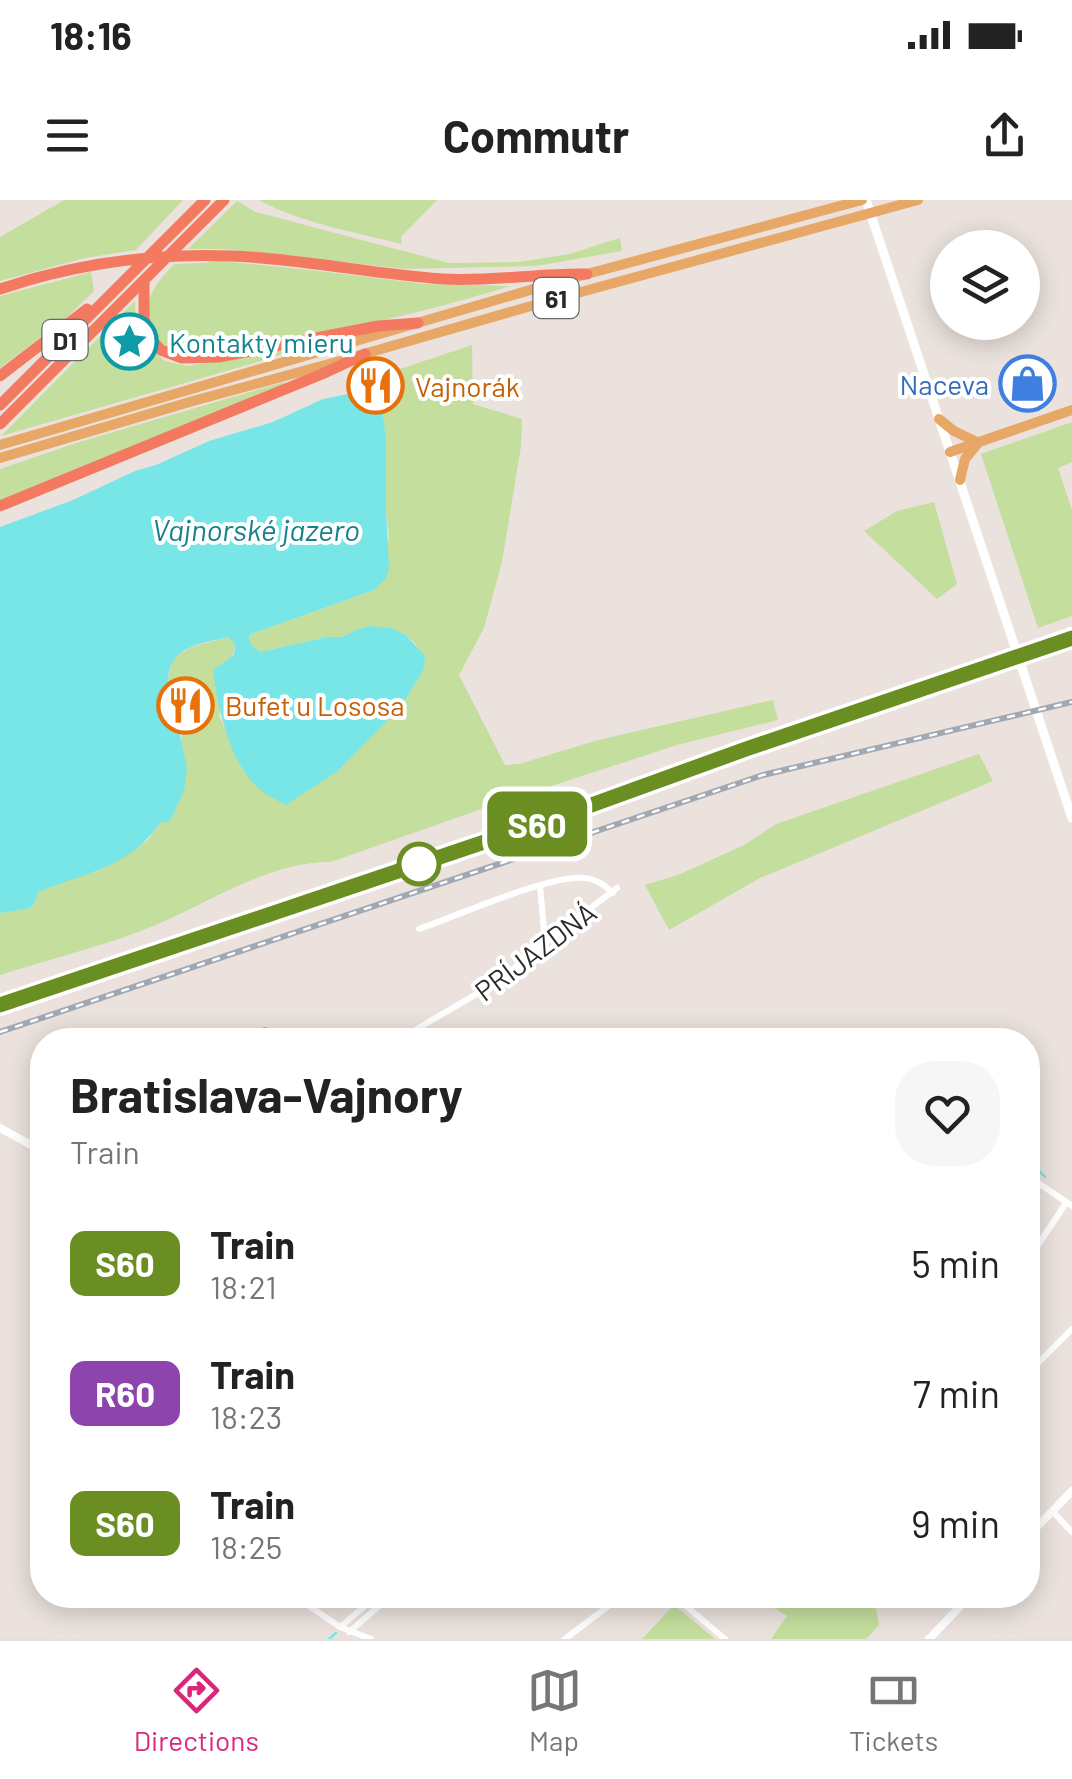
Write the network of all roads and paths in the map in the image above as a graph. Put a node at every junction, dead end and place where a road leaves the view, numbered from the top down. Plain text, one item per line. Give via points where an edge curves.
1 (206, 200) edge
2 (224, 200) edge
3 (864, 200) edge
4 (918, 200) edge
5 (587, 274) junction
6 (130, 275) junction
7 (144, 280) junction
8 (0, 289) edge
9 (418, 322) junction
10 (365, 354) junction
11 (0, 376) edge
12 (0, 405) edge
13 (1072, 410) edge
14 (939, 419) junction
15 (0, 424) edge
16 (978, 442) junction
17 (0, 445) edge
18 (950, 452) junction
19 (6, 456) edge
20 (960, 480) junction
21 (0, 506) edge
22 (1072, 818) edge
23 (540, 885) junction
24 (419, 929) dead end
25 (545, 942) junction
26 (421, 1028) edge
27 (0, 1128) edge
28 (30, 1144) edge
29 (1040, 1184) edge
30 (1069, 1204) edge
31 (1040, 1244) edge
32 (1072, 1329) edge
33 (1040, 1361) edge
34 (1072, 1492) edge
35 (1052, 1511) junction
36 (1040, 1524) edge
37 (1072, 1532) edge
38 (312, 1608) edge
39 (363, 1608) edge
40 (377, 1608) edge
41 (606, 1608) edge
42 (689, 1608) edge
43 (959, 1608) edge
44 (340, 1627) junction
45 (350, 1632) junction
46 (371, 1639) edge
47 (564, 1639) edge
48 (725, 1639) edge
49 (930, 1639) edge

1 - 6 highway, D1
2 - 7 highway, D1
3 - 5 main road, 61
3 - 14 main road
4 - 10 main road, 61
5 - 8 highway via 473,280 205,256 102,264
5 - 9 main road, 61
6 - 11 highway
6 - 12 highway, D1
7 - 9 highway via 149,336 182,358
7 - 15 highway, D1
9 - 17 main road, 61
10 - 19 main road, 61
10 - 21 highway
13 - 16 main road
14 - 16 main road
14 - 18 main road
16 - 18 main road
16 - 20 main road via 964,459
18 - 20 main road
20 - 22 main road
23 - 24 street
23 - 25 street
23 - 25 street, PRÍJAZDNÁ via 583,878 615,891
25 - 26 street, PRÍJAZDNÁ via 498,982
27 - 28 street
29 - 30 street
30 - 31 street
32 - 33 street
34 - 35 street
35 - 36 street
35 - 37 street
38 - 44 street
39 - 44 street
40 - 45 street
41 - 47 street
42 - 48 street
43 - 49 street
44 - 45 street
45 - 46 street

